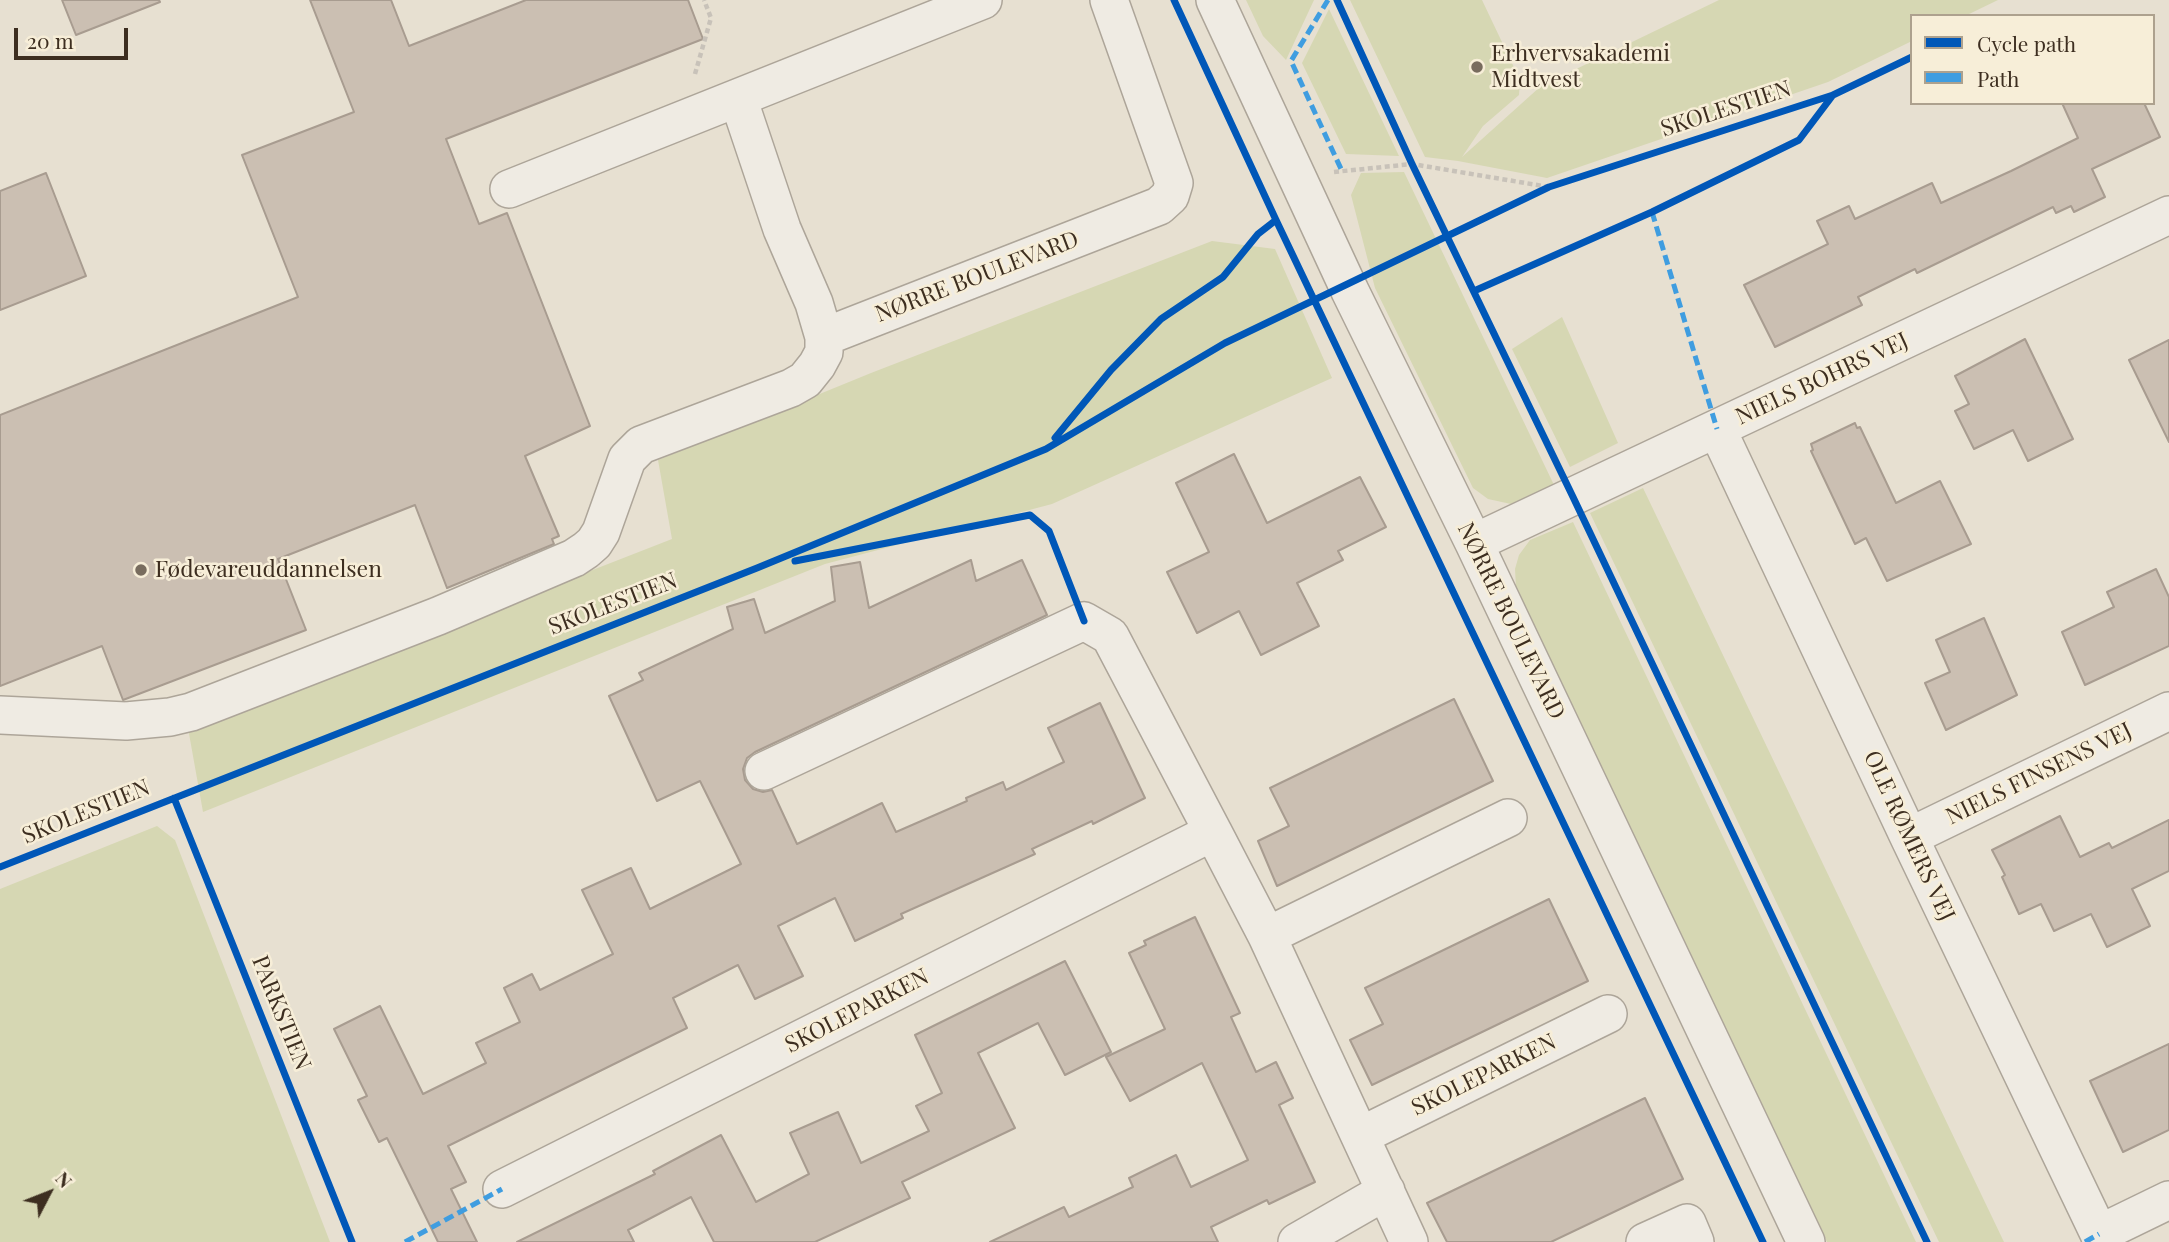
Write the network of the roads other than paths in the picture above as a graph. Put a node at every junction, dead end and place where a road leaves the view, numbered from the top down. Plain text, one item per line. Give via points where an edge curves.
1 (983, 0) edge
2 (1109, 0) edge
3 (1215, 0) edge
4 (738, 98) junction
5 (509, 189) dead end
6 (2169, 215) edge
7 (824, 337) junction
8 (1717, 429) junction
9 (1474, 543) junction
10 (2169, 711) edge
11 (0, 715) edge
12 (764, 771) dead end
13 (1508, 818) dead end
14 (1213, 832) junction
15 (1909, 837) junction
16 (1267, 936) junction
17 (1608, 1014) dead end
18 (1360, 1136) junction
19 (502, 1189) dead end
20 (1386, 1191) junction
21 (2169, 1200) edge
22 (2101, 1238) edge
23 (1297, 1242) edge
24 (1409, 1242) edge
25 (1645, 1242) edge
26 (1695, 1242) edge
27 (1806, 1242) edge

1 - 4 street
2 - 7 street, NØRRE BOULEVARD via 1174,183 1170,196 1159,206
3 - 9 street, NØRRE BOULEVARD
4 - 5 street
4 - 7 street
6 - 8 street, NIELS BOHRS VEJ
7 - 11 street via 824,352 805,380 653,440 634,452 601,532 574,558 191,712 126,722
8 - 9 street, NIELS BOHRS VEJ
8 - 15 street, OLE RØMERS VEJ
9 - 27 street, NØRRE BOULEVARD
10 - 15 street, NIELS FINSENS VEJ
12 - 14 street via 1084,621 1110,636
13 - 16 street
14 - 16 street
14 - 19 street, SKOLEPARKEN
15 - 22 street, OLE RØMERS VEJ
16 - 18 street
17 - 18 street, SKOLEPARKEN
18 - 20 street
20 - 23 street
20 - 24 street
21 - 22 street
25 - 26 street via 1686,1223

